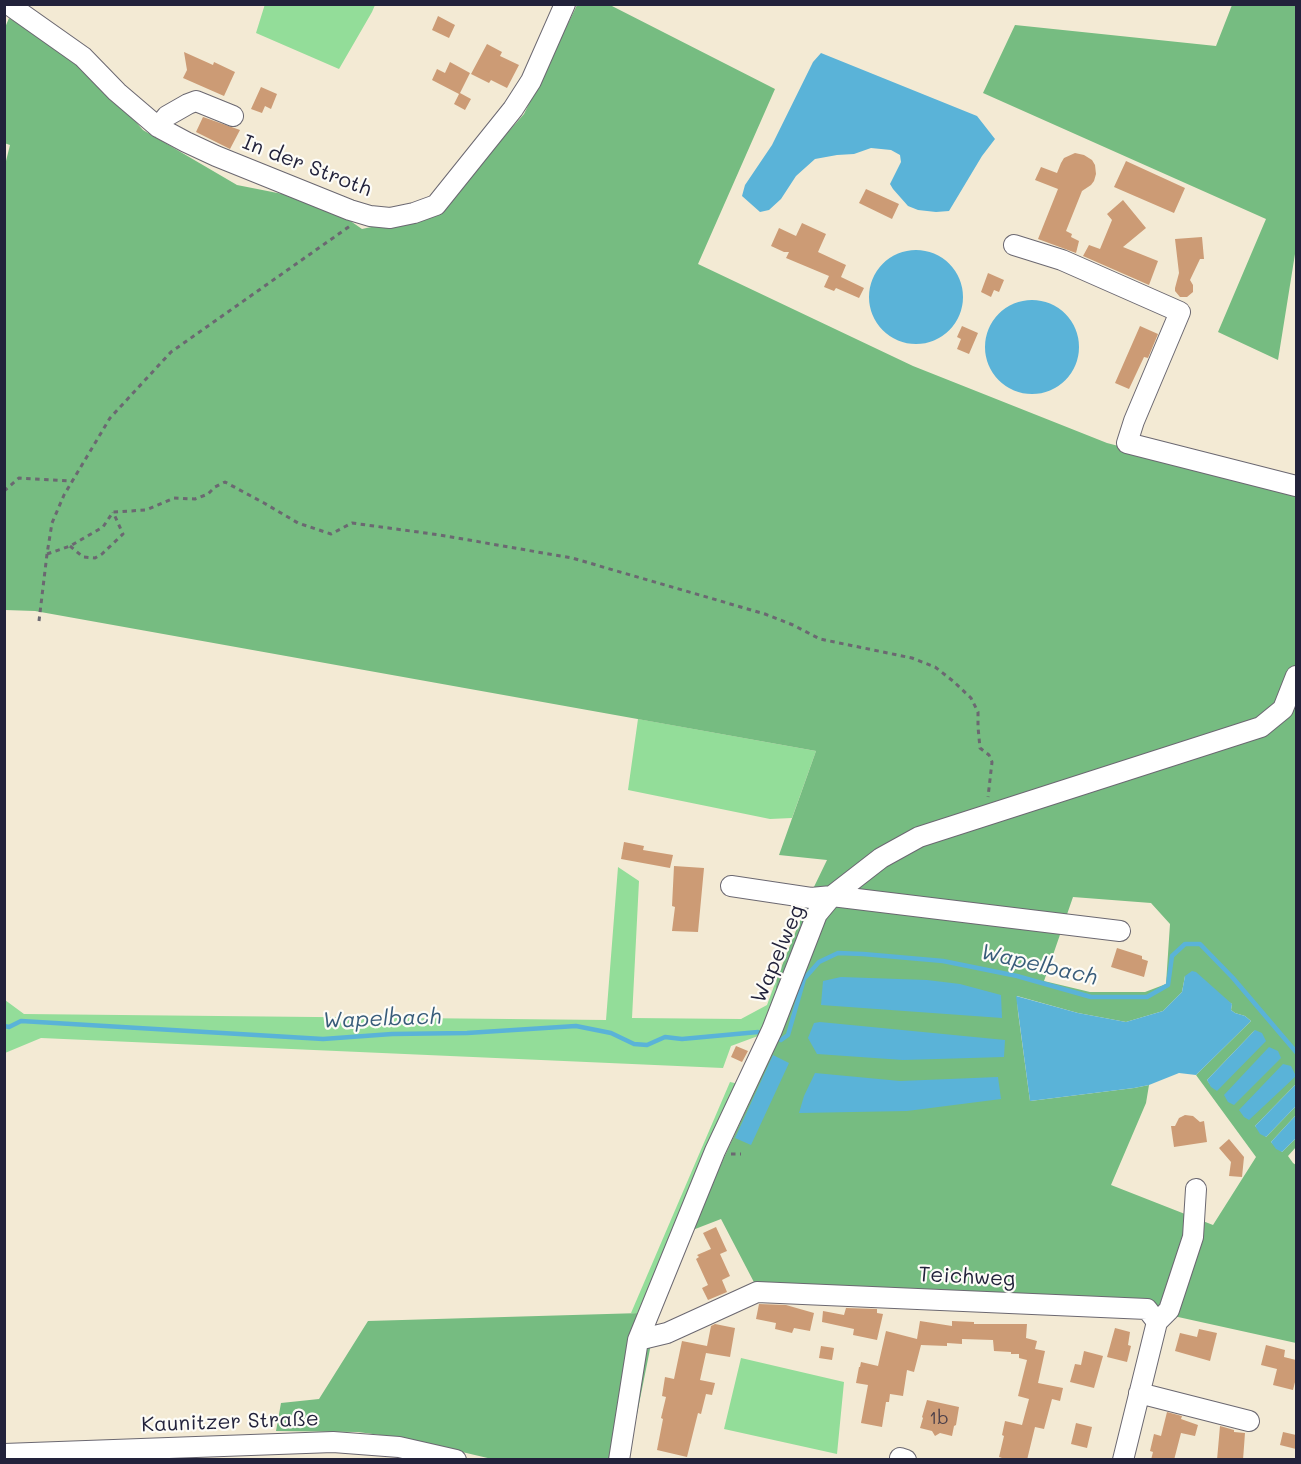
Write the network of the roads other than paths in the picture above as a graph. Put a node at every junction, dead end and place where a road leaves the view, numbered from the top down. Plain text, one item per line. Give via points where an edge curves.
1 (8, 4) edge
2 (565, 4) edge
3 (233, 116) dead end
4 (158, 127) junction
5 (1014, 245) dead end
6 (1296, 486) edge
7 (1296, 676) edge
8 (1290, 711) edge
9 (731, 886) dead end
10 (832, 896) junction
11 (1120, 931) dead end
12 (1196, 1189) dead end
13 (1156, 1322) junction
14 (638, 1340) junction
15 (1139, 1393) junction
16 (1249, 1421) dead end
17 (4, 1454) edge
18 (456, 1460) edge
19 (619, 1460) edge
20 (1123, 1460) edge

1 - 4 street, In der Stroth via 83,57
2 - 4 street, In der Stroth via 531,81 513,109 435,205 414,213 390,218 350,210 216,156
3 - 4 street via 196,101 167,116
5 - 6 street via 1062,260 1180,312 1127,443
7 - 8 street, Wapelweg
8 - 10 street, Wapelweg via 1261,726 919,837 881,858
9 - 10 street via 811,898
10 - 11 street
10 - 14 street, Wapelweg via 817,914 772,1030 715,1151
12 - 13 street via 1193,1237 1169,1310
13 - 14 street, Teichweg via 1147,1310 757,1292 667,1333
13 - 15 street
14 - 19 street, Wapelweg
15 - 16 street
15 - 20 street
17 - 18 street, Kaunitzer Straße via 333,1442 399,1447

